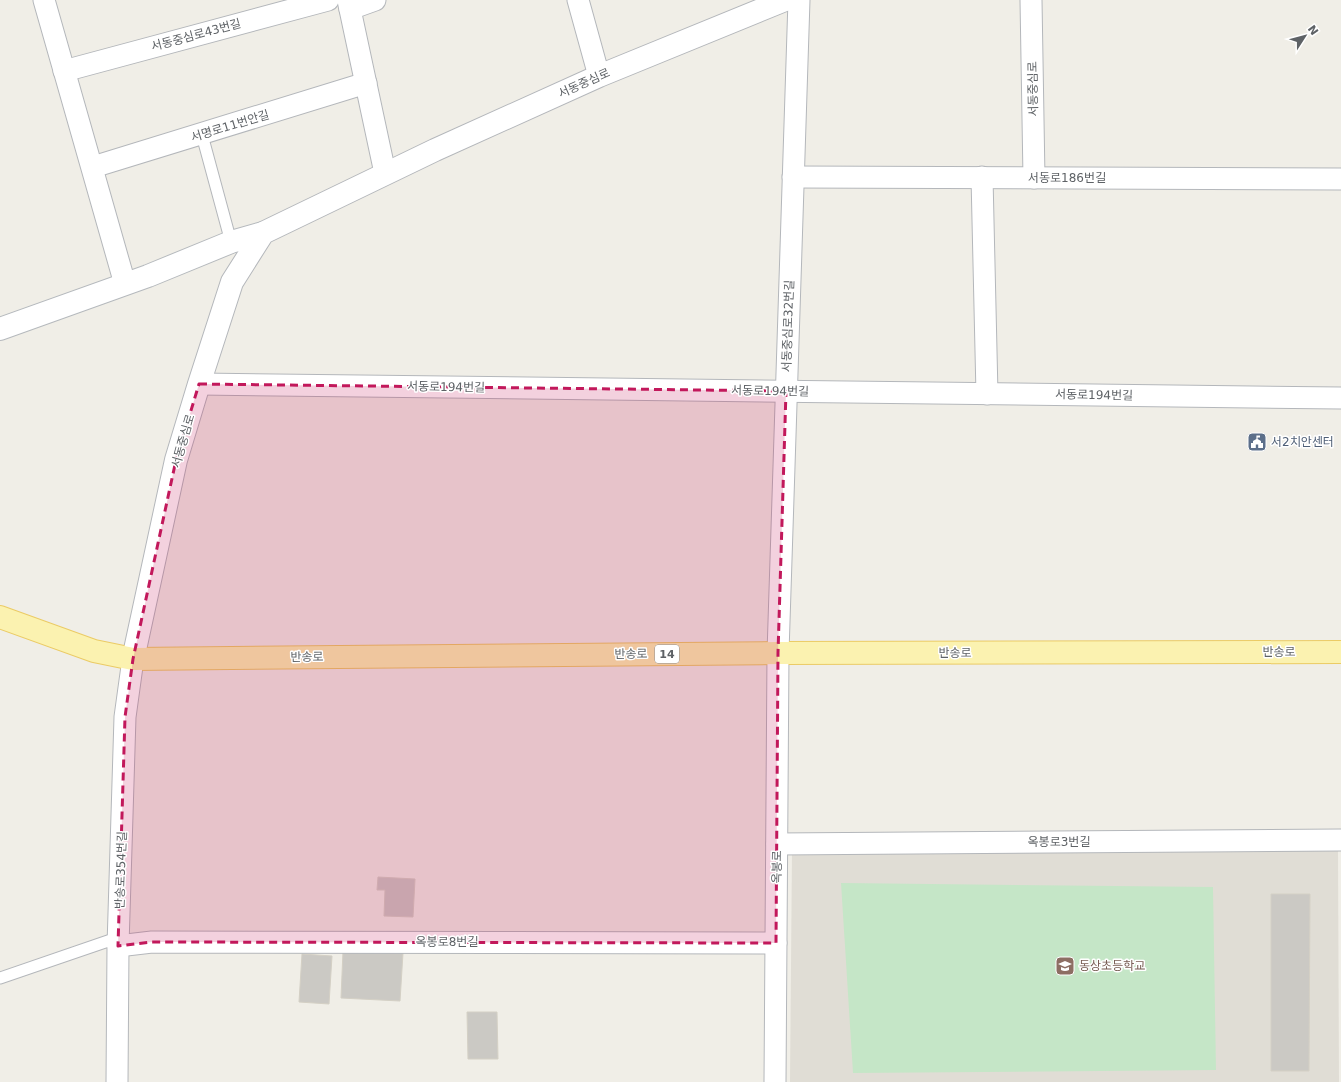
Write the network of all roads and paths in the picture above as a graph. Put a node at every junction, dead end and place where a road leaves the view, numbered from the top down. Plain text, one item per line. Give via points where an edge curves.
1 (44, 0) edge
2 (328, 0) edge
3 (375, 0) edge
4 (578, 0) edge
5 (785, 0) edge
6 (799, 0) edge
7 (1031, 0) edge
8 (350, 5) edge
9 (64, 71) junction
10 (599, 76) junction
11 (366, 83) junction
12 (202, 135) junction
13 (93, 168) junction
14 (385, 173) junction
15 (793, 177) junction
16 (982, 177) junction
17 (1034, 178) junction
18 (1341, 178) edge
19 (263, 233) junction
20 (231, 242) junction
21 (125, 284) junction
22 (0, 328) edge
23 (199, 384) junction
24 (786, 391) junction
25 (987, 394) junction
26 (1341, 398) edge
27 (0, 617) edge
28 (1341, 652) edge
29 (778, 653) junction
30 (133, 659) junction
31 (1341, 840) edge
32 (777, 844) junction
33 (776, 943) junction
34 (118, 946) junction
35 (0, 978) edge
36 (117, 1082) edge
37 (775, 1082) edge

1 - 9 street
2 - 9 street, 서동중심로43번길
3 - 8 street
4 - 10 street
5 - 10 street, 서동중심로
6 - 15 street, 서동중심로32번길
7 - 17 street, 서동중심로
8 - 11 street
9 - 13 street
10 - 14 street, 서동중심로
11 - 12 street, 서명로11번안길
11 - 14 street
12 - 13 street, 서명로11번안길
12 - 20 lane
13 - 21 street
14 - 19 street, 서동중심로
15 - 16 street, 서동로186번길
15 - 24 street, 서동중심로32번길
16 - 17 street, 서동로186번길
16 - 25 street
17 - 18 street, 서동로186번길
19 - 20 street, 서동중심로
19 - 23 street, 서동중심로 via 232,282
20 - 21 street, 서동중심로
21 - 22 street, 서동중심로
23 - 24 street, 서동로194번길
23 - 30 street, 서동중심로 via 176,460
24 - 25 street, 서동로194번길
24 - 29 street, 서동중심로32번길
25 - 26 street, 서동로194번길
27 - 30 main road, 반송로 / 14 via 94,651
28 - 29 main road, 반송로 / 14
29 - 30 main road, 반송로 / 14
29 - 32 street, 옥봉로
30 - 34 street, 반송로354번길 via 125,717
31 - 32 street, 옥봉로3번길
32 - 33 street, 옥봉로
33 - 34 street, 옥봉로8번길 via 152,942
33 - 37 street, 옥봉로
34 - 35 lane via 111,940
34 - 36 street, 반송로354번길

